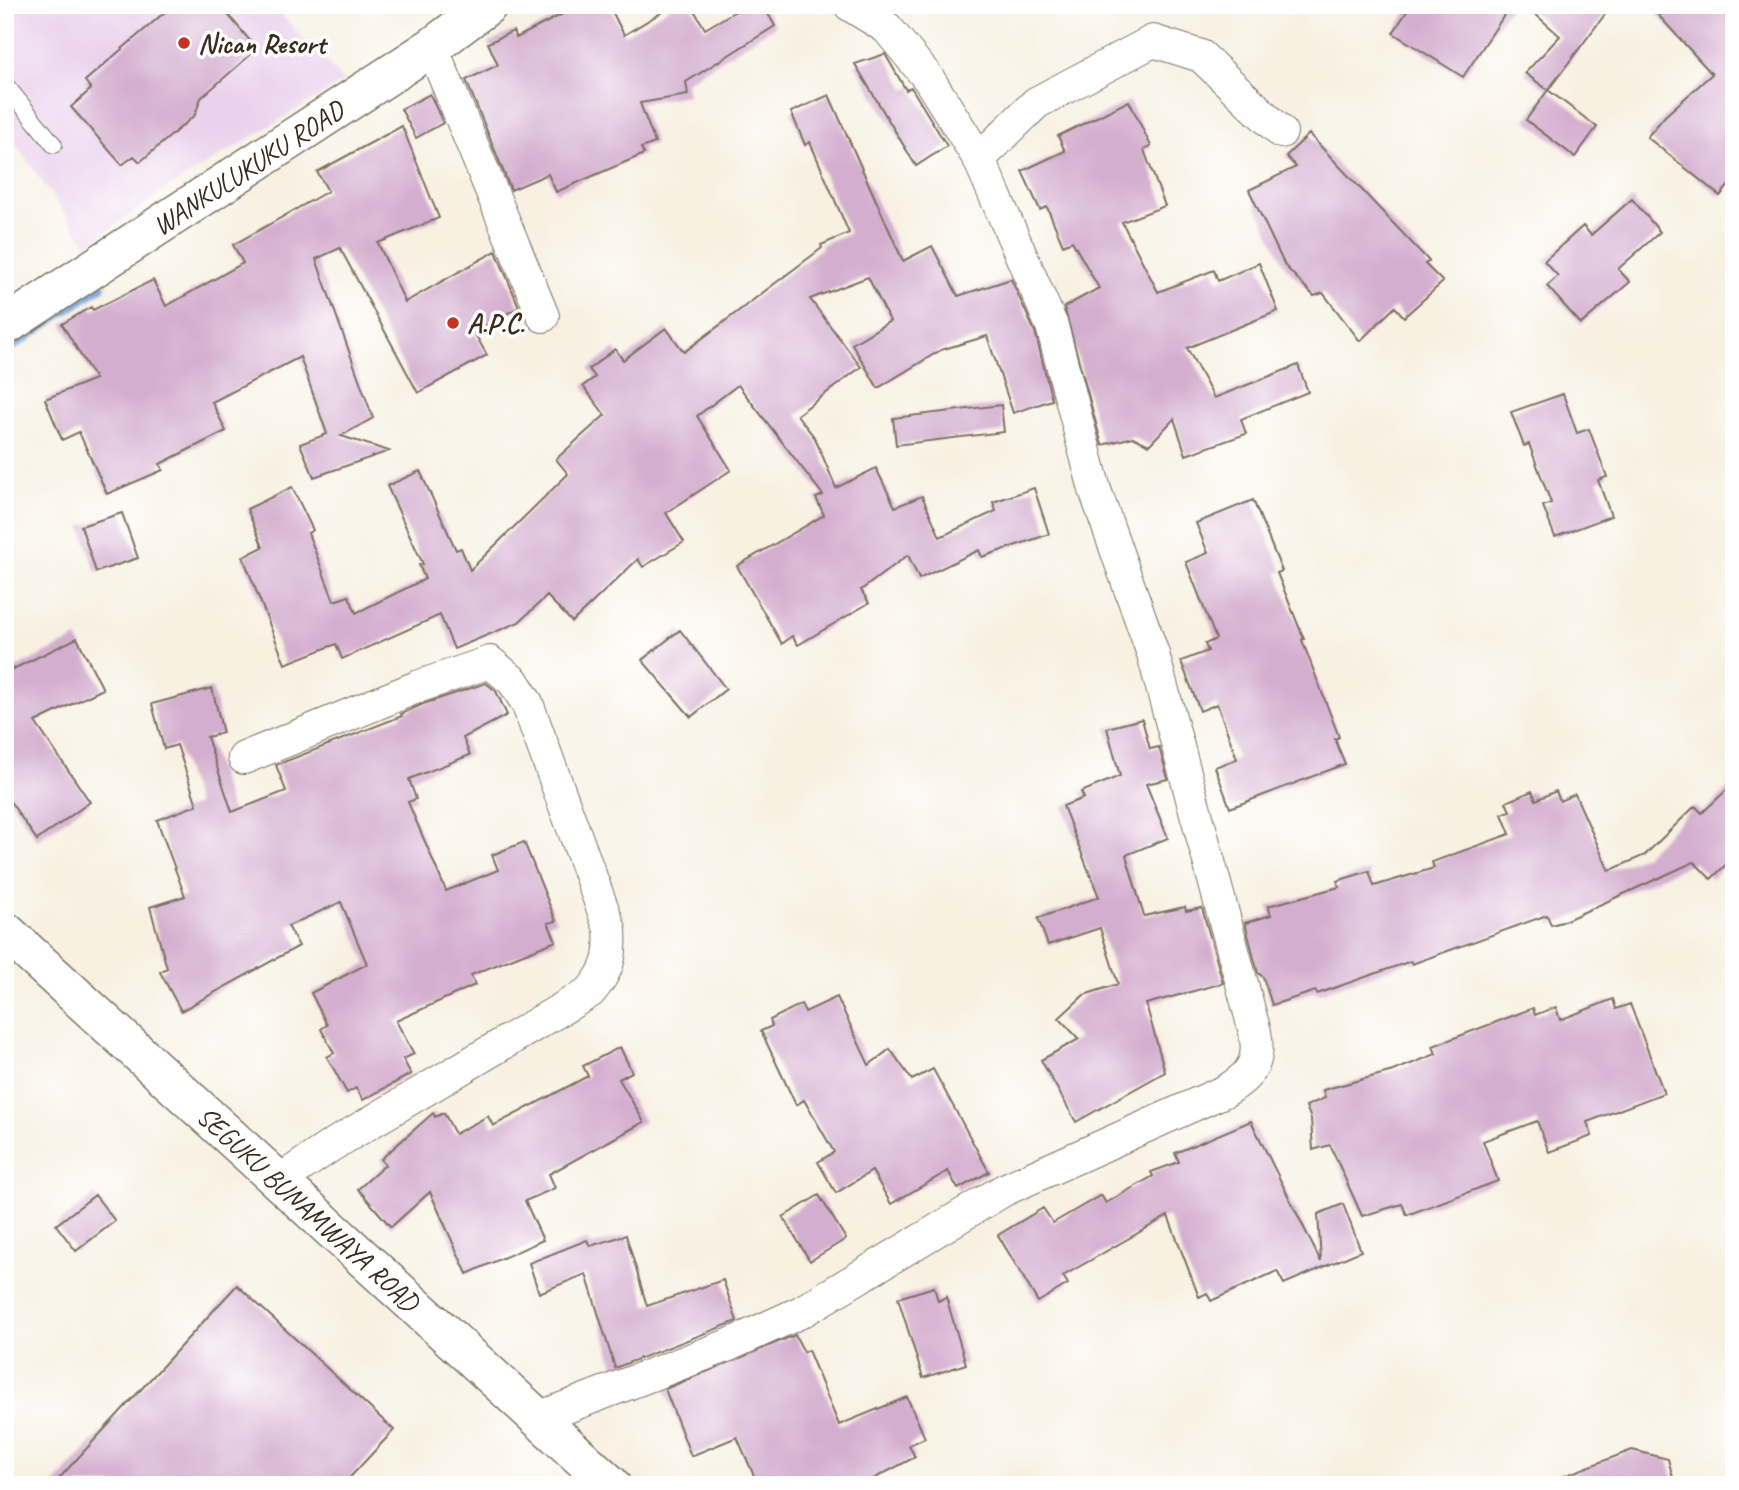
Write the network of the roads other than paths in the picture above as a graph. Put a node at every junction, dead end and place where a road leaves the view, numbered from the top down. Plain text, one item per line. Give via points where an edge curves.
1 (488, 5) edge
2 (850, 5) edge
3 (432, 47) junction
4 (5, 84) edge
5 (1281, 132) dead end
6 (54, 145) dead end
7 (979, 159) junction
8 (543, 316) dead end
9 (5, 326) edge
10 (244, 758) dead end
11 (5, 932) edge
12 (279, 1181) junction
13 (538, 1418) junction
14 (611, 1485) edge

1 - 3 main road, WANKULUKUKU ROAD
2 - 7 street via 887,28 928,78
3 - 8 street
3 - 9 main road, WANKULUKUKU ROAD
4 - 6 lane
5 - 7 street via 1201,57 1153,41 1036,103
7 - 13 street via 1052,326 1095,489 1153,654 1259,1051 1239,1083 1225,1091 1004,1190 801,1312 729,1345
10 - 12 street via 490,662 513,681 527,703 610,929 612,954 605,974 590,992
11 - 12 main road, SEGUKU BUNAMWAYA ROAD
12 - 13 main road, SEGUKU BUNAMWAYA ROAD
13 - 14 main road, SEGUKU BUNAMWAYA ROAD

